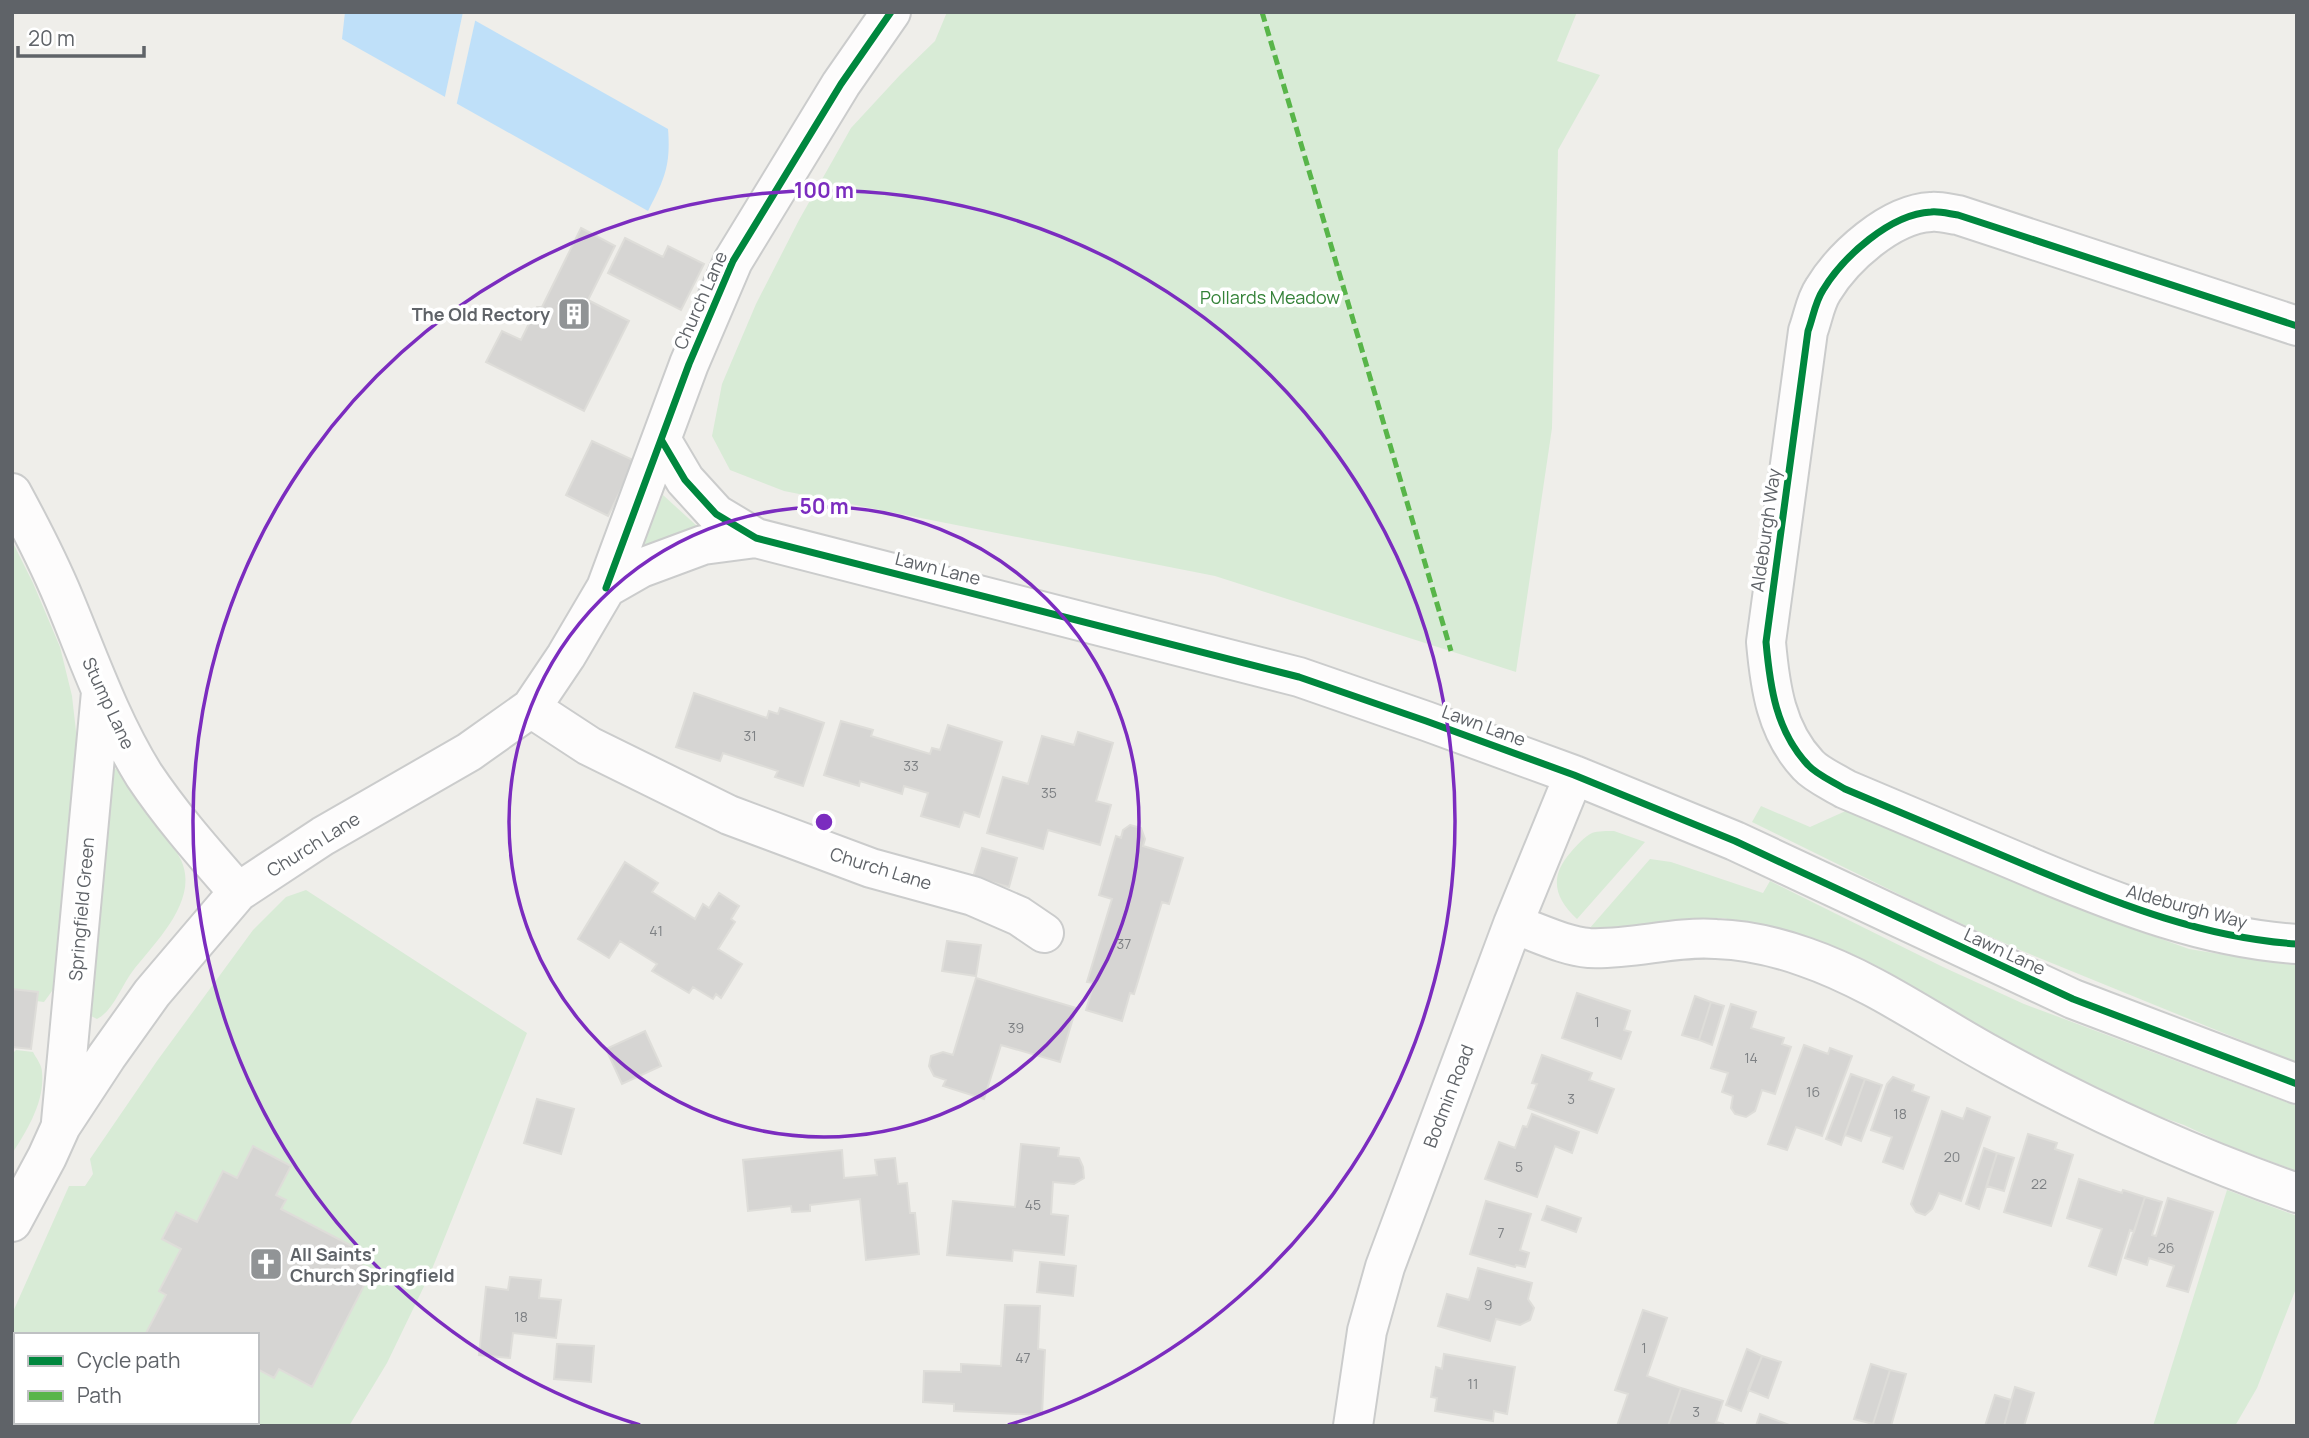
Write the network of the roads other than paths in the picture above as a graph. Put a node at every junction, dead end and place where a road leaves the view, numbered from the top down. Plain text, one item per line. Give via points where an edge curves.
1 (891, 12) edge
2 (2297, 326) edge
3 (662, 441) junction
4 (12, 493) edge
5 (757, 538) junction
6 (606, 588) junction
7 (101, 692) junction
8 (531, 708) junction
9 (1574, 775) junction
10 (238, 892) junction
11 (1513, 924) junction
12 (1044, 933) dead end
13 (2297, 944) edge
14 (2297, 1084) edge
15 (61, 1126) junction
16 (2297, 1194) edge
17 (12, 1222) edge
18 (1353, 1426) edge

1 - 3 street, Church Lane via 841,84 733,261
2 - 13 street, Aldeburgh Way via 1958,215 1930,212 1897,221 1839,267 1821,292 1808,331 1766,642 1770,689 1784,732 1809,766 1845,789 2118,904 2258,942
3 - 5 street, Lawn Lane via 685,480 716,514
3 - 6 street, Church Lane
4 - 7 street, Stump Lane via 64,598
5 - 6 street, Lawn Lane via 703,545 641,568
5 - 9 street, Lawn Lane via 1298,677
6 - 8 street, Church Lane
7 - 10 street, Stump Lane via 144,774 186,833
7 - 15 street, Springfield Green
8 - 10 street, Church Lane via 469,752 323,836
8 - 12 street, Church Lane via 589,746 729,815 871,868 973,896 1019,916
9 - 11 street, Bodmin Road
9 - 14 street, Lawn Lane via 1735,841 2073,999
10 - 15 street, Springfield Green via 152,993
11 - 16 street via 1587,948 1715,938 1804,956 1858,978 2081,1103 2168,1144
11 - 18 street, Bodmin Road via 1385,1267 1367,1331
15 - 17 street, Springfield Green

